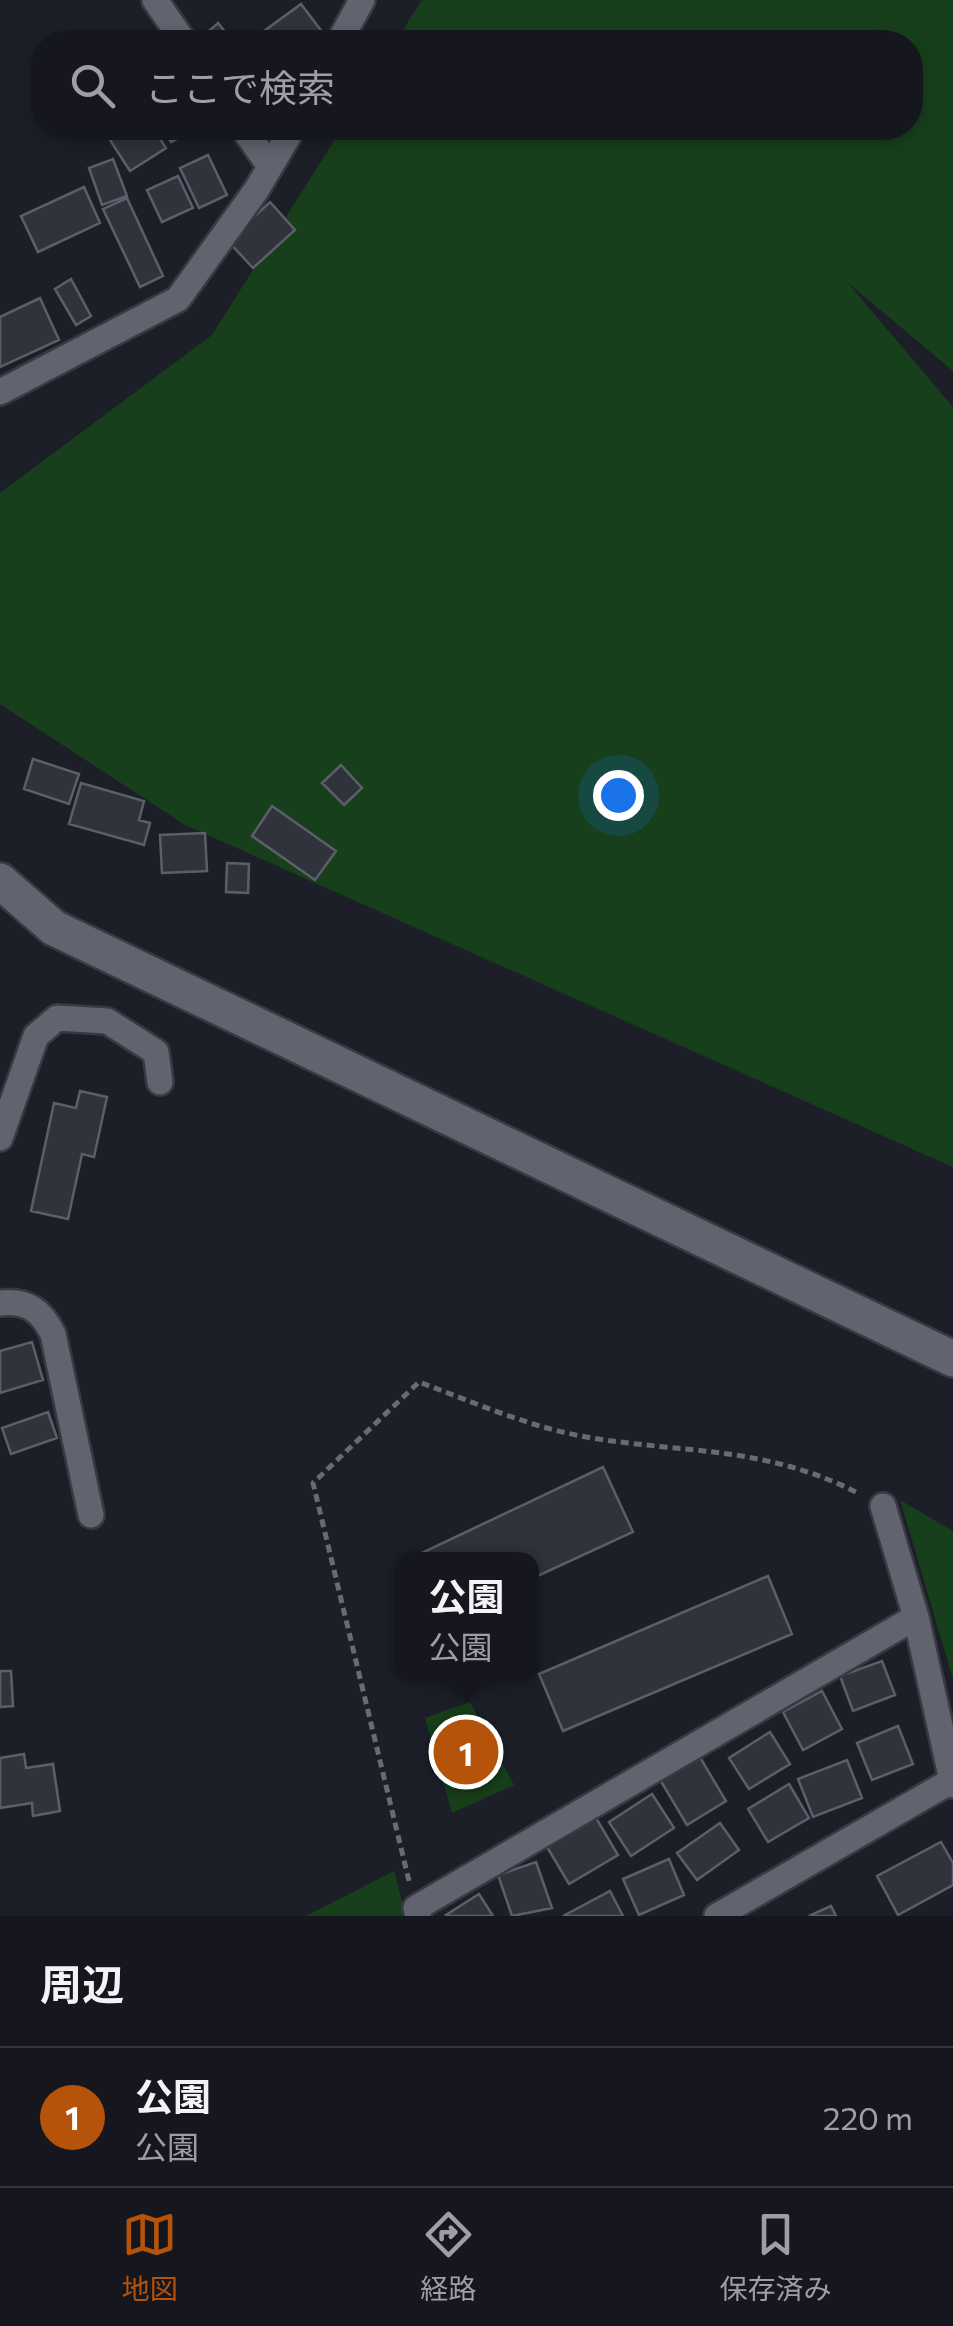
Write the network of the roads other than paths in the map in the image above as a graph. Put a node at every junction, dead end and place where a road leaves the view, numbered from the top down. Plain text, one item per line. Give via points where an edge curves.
1 (155, 0) edge
2 (362, 0) edge
3 (176, 30) edge
4 (346, 30) edge
5 (252, 140) edge
6 (286, 140) edge
7 (270, 165) junction
8 (0, 392) edge
9 (0, 880) edge
10 (160, 1082) dead end
11 (0, 1138) edge
12 (0, 1303) edge
13 (953, 1359) edge
14 (883, 1506) road end
15 (91, 1515) dead end
16 (916, 1617) junction
17 (952, 1782) edge
18 (751, 1906) edge
19 (417, 1912) edge
20 (717, 1916) edge

1 - 3 street
2 - 4 street
5 - 7 street
6 - 7 street
7 - 8 street via 178,299
9 - 13 street via 54,928
10 - 11 street via 156,1052 107,1021 56,1018 36,1036
12 - 15 street via 19,1301 42,1314 53,1334
14 - 16 street
16 - 17 street
16 - 19 street
17 - 18 street
18 - 20 street

